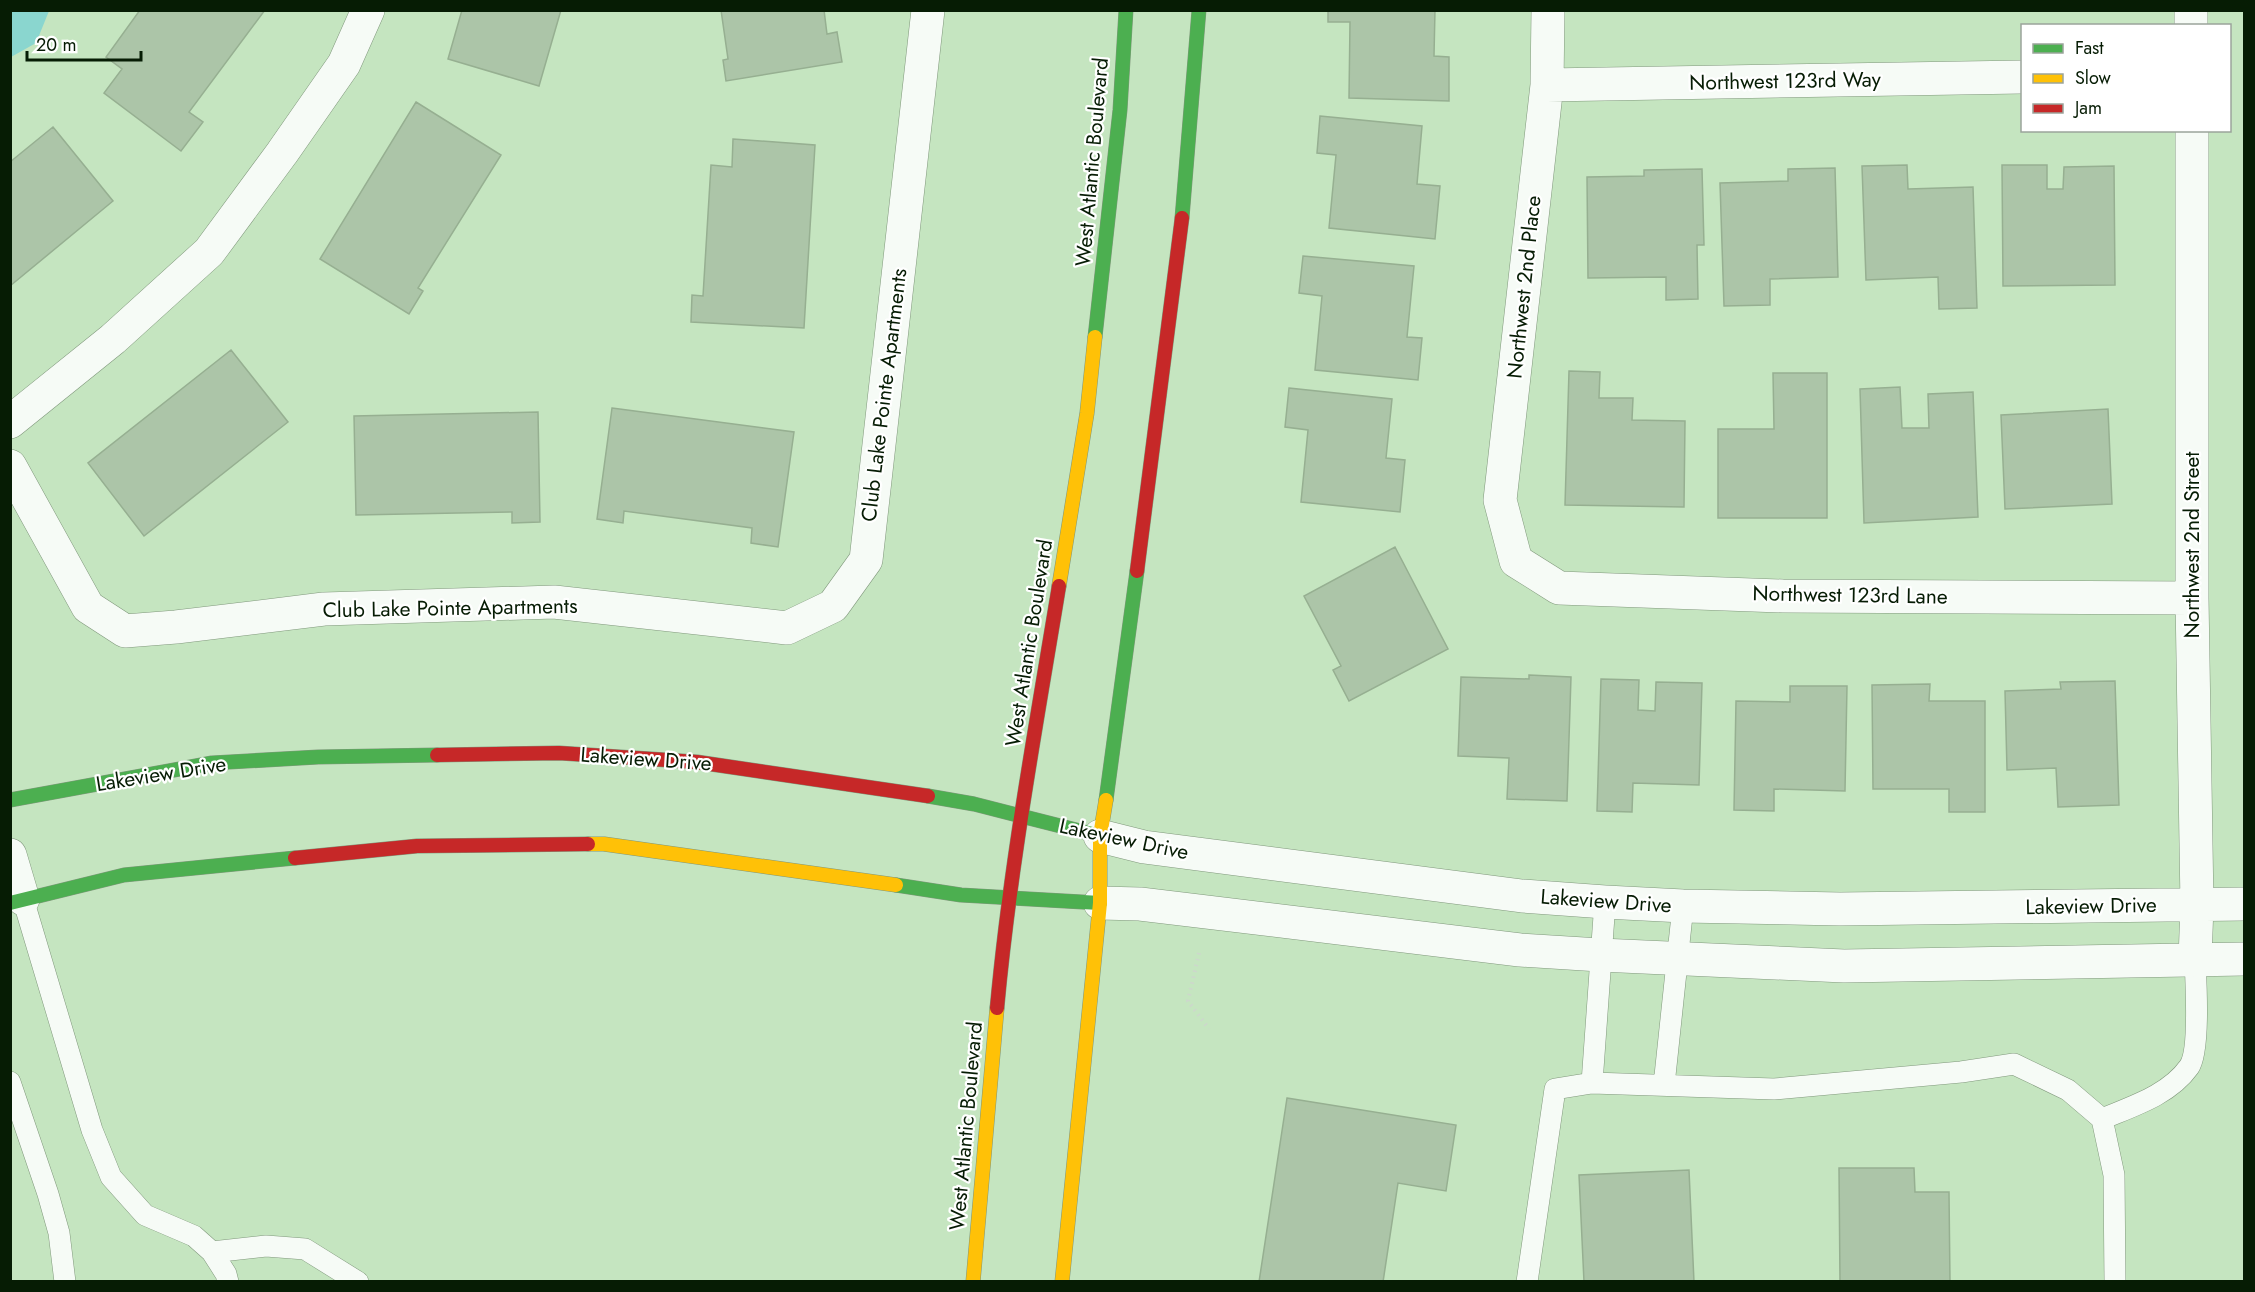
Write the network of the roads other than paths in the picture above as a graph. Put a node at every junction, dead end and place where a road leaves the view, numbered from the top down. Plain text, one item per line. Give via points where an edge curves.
1 (368, 10) edge
2 (928, 10) edge
3 (1126, 10) edge
4 (1199, 10) edge
5 (1548, 10) edge
6 (2021, 77) edge
7 (1547, 85) junction
8 (2192, 132) edge
9 (10, 422) edge
10 (10, 466) edge
11 (1516, 561) joint
12 (2192, 597) junction
13 (10, 800) edge
14 (1021, 816) junction
15 (1100, 836) junction
16 (10, 855) edge
17 (1011, 897) junction
18 (17, 901) edge
19 (1605, 902) junction
20 (1100, 903) junction
21 (2244, 904) edge
22 (2197, 905) junction
23 (1683, 906) junction
24 (1600, 955) junction
25 (1678, 959) junction
26 (2244, 959) edge
27 (2195, 960) junction
28 (10, 1082) edge
29 (1592, 1083) junction
30 (1664, 1085) junction
31 (2102, 1119) junction
32 (212, 1252) junction
33 (65, 1281) edge
34 (228, 1281) edge
35 (358, 1281) edge
36 (973, 1281) edge
37 (1062, 1281) edge
38 (1527, 1281) edge
39 (2115, 1281) edge

1 - 9 street via 344,64 209,252 113,339
2 - 10 street, Club Lake Pointe Apartments via 866,560 833,606 787,628 554,602 324,609 125,631 88,607
3 - 14 main road, West Atlantic Boulevard via 1120,110 1087,413
4 - 15 main road via 1179,252
5 - 7 street, Northwest 2nd Place
6 - 7 street, Northwest 123rd Way
7 - 11 street, Northwest 2nd Place via 1500,500
8 - 12 street, Northwest 2nd Street
11 - 12 street, Northwest 123rd Lane via 1558,588 1783,596
12 - 22 street, Northwest 2nd Street
13 - 14 main road, Lakeview Drive via 212,763 559,753 697,762 974,804
14 - 15 main road, Lakeview Drive
14 - 17 main road, West Atlantic Boulevard
15 - 19 street, Lakeview Drive via 1144,848 1522,896
15 - 20 main road
16 - 18 street
17 - 18 main road via 961,895 604,844 405,847 124,875
17 - 20 main road
17 - 36 main road, West Atlantic Boulevard via 1004,935
18 - 32 lane via 111,1177 146,1215 194,1236
19 - 23 street, Lakeview Drive
19 - 24 lane
20 - 24 street via 1140,904 1520,950
20 - 37 main road
21 - 22 street, Lakeview Drive
22 - 23 street, Lakeview Drive via 1840,909
22 - 27 street, Northwest 2nd Street
23 - 25 lane
24 - 25 street
24 - 29 lane
25 - 27 street via 1844,966
25 - 30 lane
26 - 27 street
27 - 31 lane via 2197,1025 2191,1065 2160,1094
28 - 33 lane via 59,1233
29 - 30 lane
29 - 38 lane via 1555,1089
30 - 31 lane via 1774,1089 2014,1064 2068,1090
31 - 39 lane via 2114,1174
32 - 34 lane
32 - 35 lane via 266,1246 305,1249

